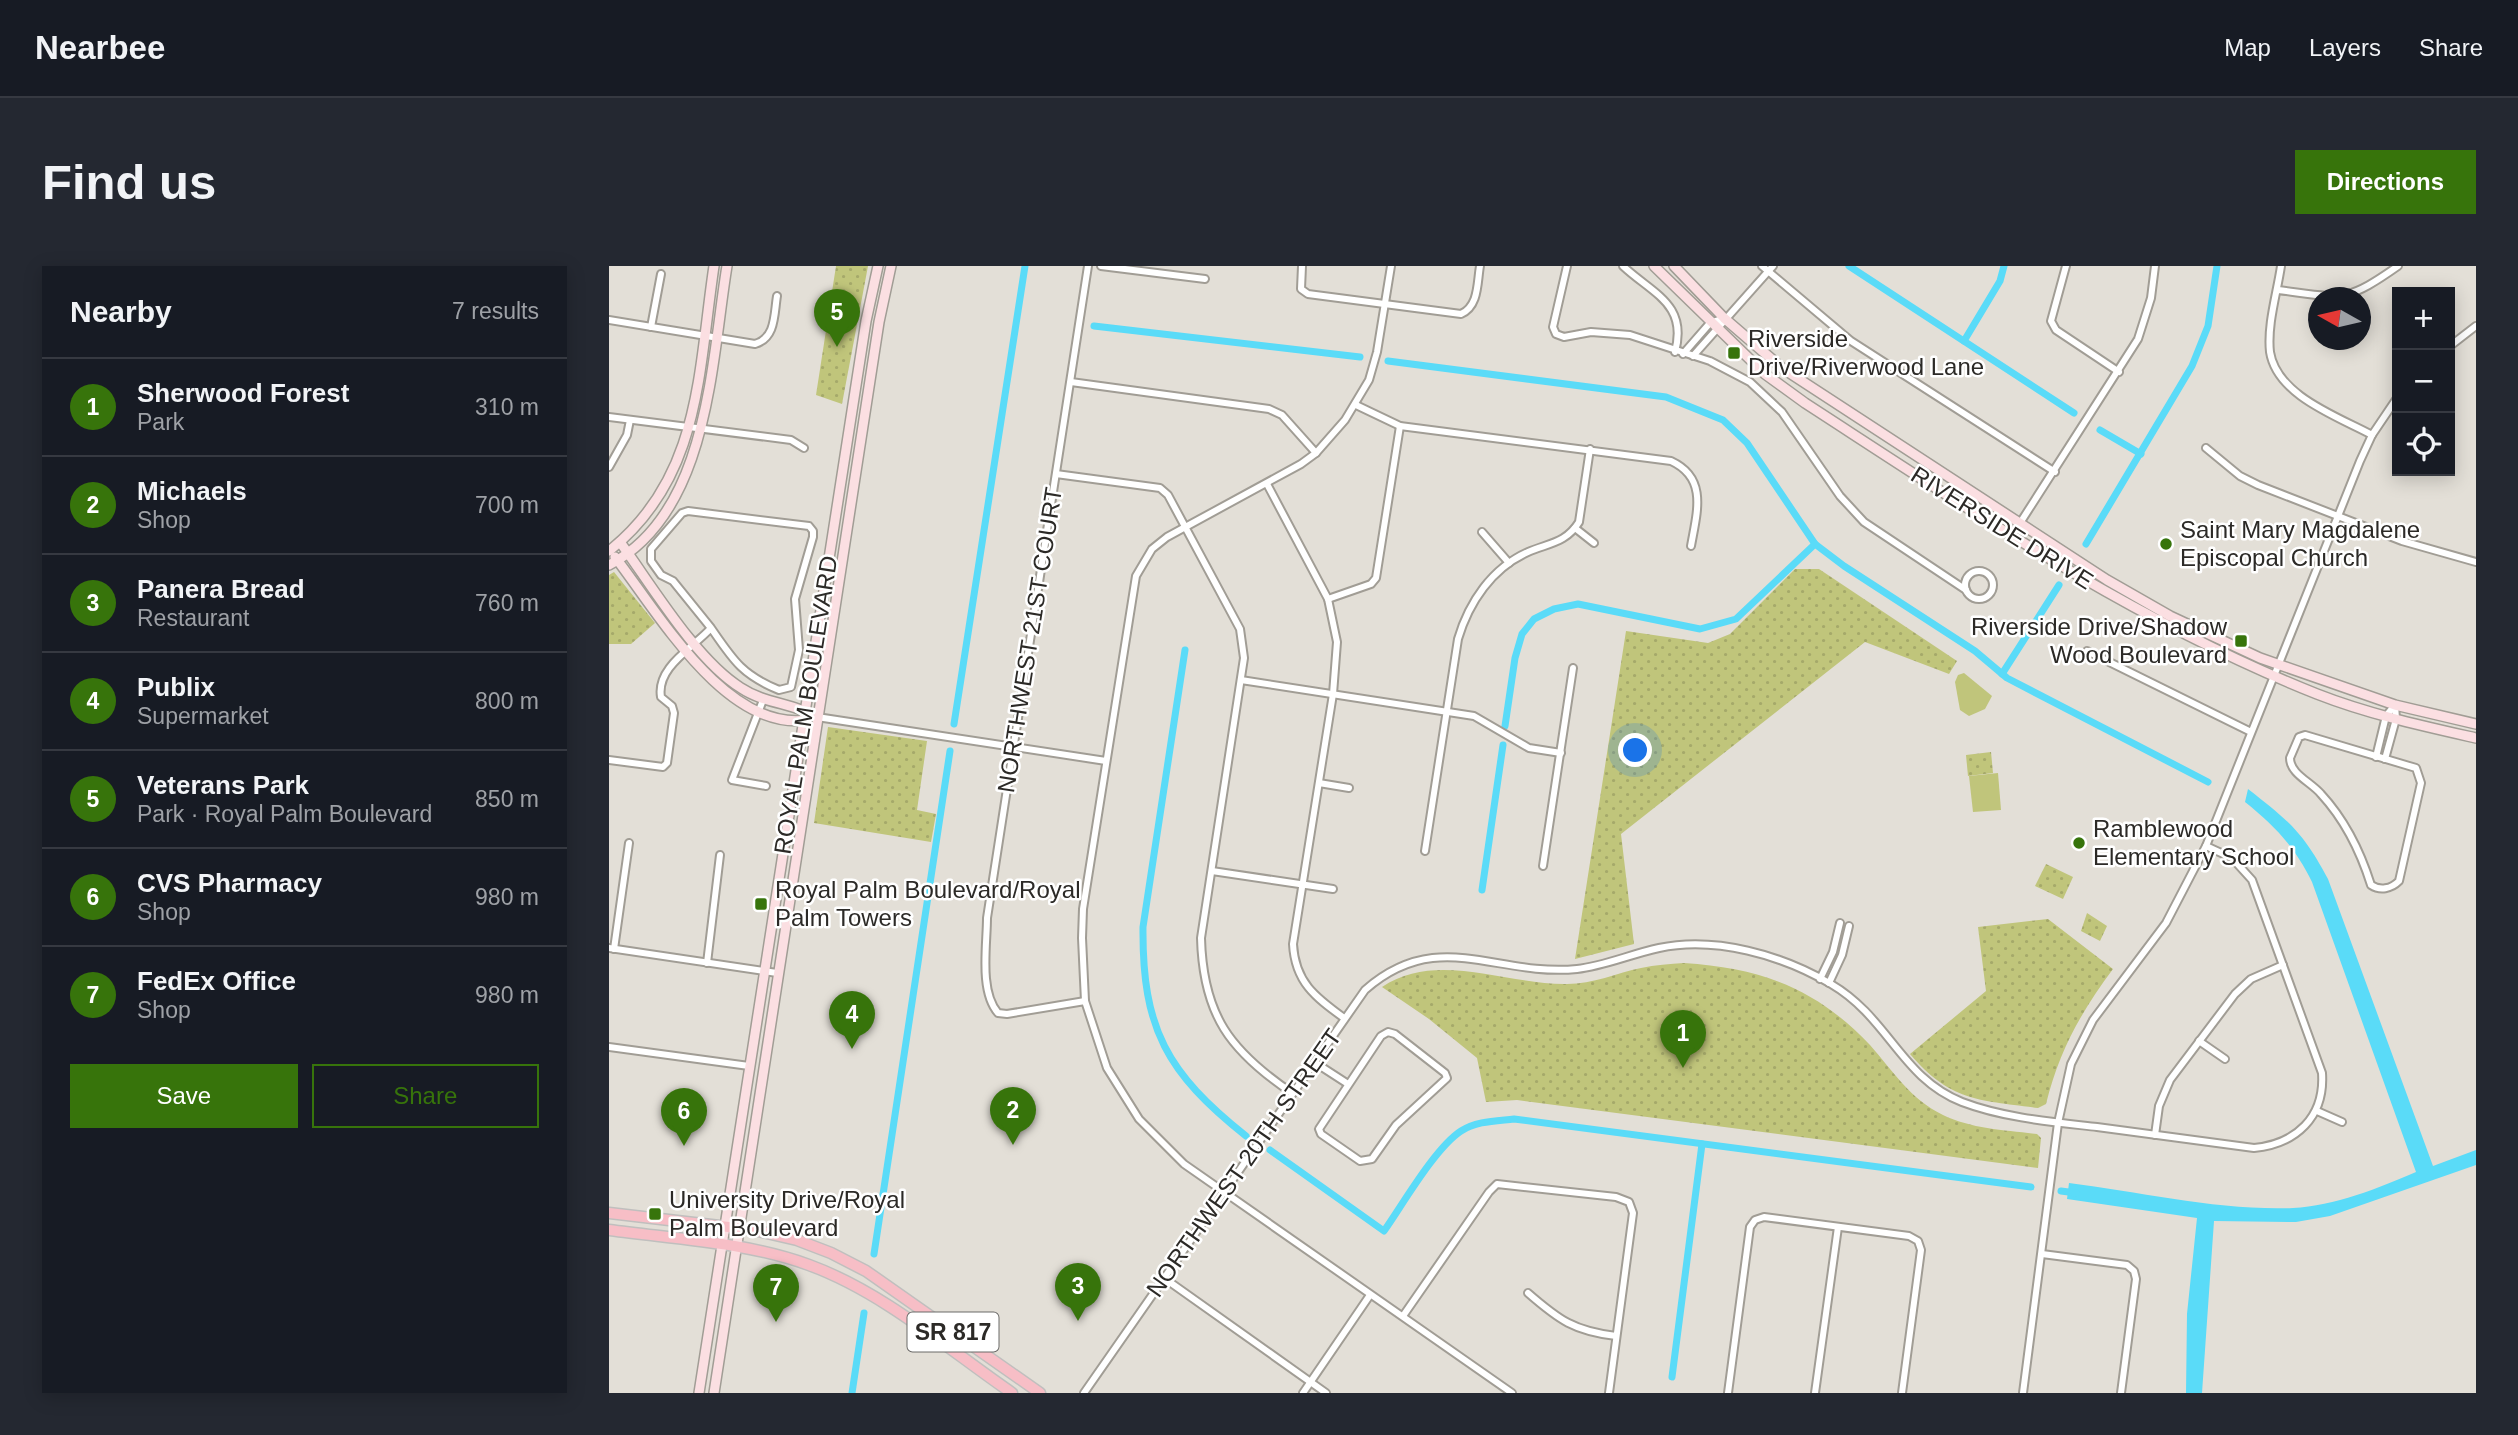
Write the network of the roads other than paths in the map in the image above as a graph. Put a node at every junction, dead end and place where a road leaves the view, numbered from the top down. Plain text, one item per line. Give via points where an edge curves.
1 (714, 266) edge
2 (727, 266) edge
3 (878, 266) edge
4 (891, 266) edge
5 (1088, 266) edge
6 (1101, 266) edge
7 (1302, 266) edge
8 (1391, 266) edge
9 (1480, 266) edge
10 (1567, 266) edge
11 (1623, 266) edge
12 (1654, 266) edge
13 (1674, 266) edge
14 (2066, 266) edge
15 (2155, 266) edge
16 (2281, 266) edge
17 (2398, 266) edge
18 (1767, 268) edge
19 (661, 274) dead end
20 (1205, 279) dead end
21 (2278, 290) junction
22 (777, 296) dead end
23 (1384, 304) junction
24 (1724, 318) junction
25 (609, 320) edge
26 (2476, 326) edge
27 (652, 327) junction
28 (1714, 327) junction
29 (704, 337) junction
30 (715, 338) junction
31 (2455, 342) edge
32 (1675, 352) junction
33 (1683, 354) junction
34 (1693, 356) junction
35 (860, 358) junction
36 (2119, 372) junction
37 (1071, 382) junction
38 (869, 389) junction
39 (1356, 405) junction
40 (2392, 405) edge
41 (609, 417) edge
42 (630, 420) junction
43 (689, 426) junction
44 (1400, 426) junction
45 (701, 428) junction
46 (2372, 435) junction
47 (804, 448) dead end
48 (2206, 448) dead end
49 (1590, 449) junction
50 (1316, 453) junction
51 (609, 467) edge
52 (2055, 472) junction
53 (1056, 474) junction
54 (1267, 484) junction
55 (2339, 517) junction
56 (2021, 523) junction
57 (1183, 527) junction
58 (1575, 528) junction
59 (1482, 532) dead end
60 (2013, 534) junction
61 (620, 542) junction
62 (1594, 543) dead end
63 (1691, 546) dead end
64 (609, 551) edge
65 (628, 553) junction
66 (2476, 562) edge
67 (613, 563) edge
68 (1509, 563) junction
69 (1966, 590) junction
70 (1328, 599) junction
71 (711, 628) junction
72 (696, 645) junction
73 (2087, 651) dead end
74 (687, 653) junction
75 (2278, 665) junction
76 (1573, 668) dead end
77 (2274, 676) junction
78 (1241, 680) junction
79 (1333, 694) junction
80 (762, 701) junction
81 (2395, 705) junction
82 (805, 710) junction
83 (758, 712) junction
84 (1447, 712) junction
85 (2386, 716) junction
86 (817, 717) junction
87 (2396, 719) junction
88 (803, 721) junction
89 (2476, 724) edge
90 (2251, 732) junction
91 (2476, 738) edge
92 (1014, 746) junction
93 (1561, 753) junction
94 (2376, 757) junction
95 (2385, 759) junction
96 (609, 761) edge
97 (1106, 761) junction
98 (1319, 783) junction
99 (767, 786) dead end
100 (1349, 788) dead end
101 (629, 843) dead end
102 (2206, 846) junction
103 (1425, 851) dead end
104 (720, 855) dead end
105 (1543, 866) dead end
106 (1212, 871) junction
107 (1303, 885) junction
108 (1333, 889) dead end
109 (1840, 923) dead end
110 (1849, 926) dead end
111 (612, 949) edge
112 (707, 963) junction
113 (2283, 965) junction
114 (764, 971) junction
115 (777, 973) junction
116 (1821, 979) junction
117 (1829, 983) junction
118 (1084, 1001) junction
119 (1344, 1018) junction
120 (2199, 1041) junction
121 (609, 1047) edge
122 (2225, 1059) dead end
123 (1314, 1062) junction
124 (749, 1066) junction
125 (1348, 1084) junction
126 (1292, 1093) junction
127 (2317, 1111) junction
128 (2342, 1122) dead end
129 (2058, 1123) junction
130 (2155, 1135) junction
131 (1224, 1192) junction
132 (609, 1213) edge
133 (724, 1227) junction
134 (1838, 1227) junction
135 (739, 1229) junction
136 (609, 1230) edge
137 (722, 1245) junction
138 (736, 1247) junction
139 (2042, 1254) junction
140 (1164, 1278) junction
141 (1528, 1293) dead end
142 (1370, 1295) junction
143 (1403, 1317) junction
144 (1616, 1336) junction
145 (935, 1340) junction
146 (971, 1344) junction
147 (703, 1369) junction
148 (1310, 1382) junction
149 (699, 1393) edge
150 (713, 1393) edge
151 (1012, 1393) edge
152 (1040, 1393) edge
153 (1084, 1393) edge
154 (1303, 1393) edge
155 (1326, 1393) edge
156 (1512, 1393) edge
157 (1609, 1393) edge
158 (1728, 1393) edge
159 (1815, 1393) edge
160 (1902, 1393) edge
161 (2023, 1393) edge
162 (2122, 1393) edge

1 - 29 street
2 - 30 street
3 - 35 street, ROYAL PALM BOULEVARD
4 - 38 street, ROYAL PALM BOULEVARD
5 - 37 street, NORTHWEST 21ST COURT
6 - 20 street
7 - 23 street via 1301,289 1308,294
8 - 23 street
9 - 23 street via 1469,311 1461,314
10 - 32 street via 1553,327 1556,334 1630,335
11 - 32 street via 1674,311 1680,334
12 - 28 street, RIVERSIDE DRIVE
13 - 24 street, RIVERSIDE DRIVE
14 - 36 street via 2052,321 2056,330
15 - 36 street via 2145,320
16 - 21 street
17 - 21 street via 2349,296
18 - 24 street
18 - 52 street via 1851,341
19 - 27 street
21 - 46 street via 2270,353 2283,380 2296,393
22 - 30 street via 772,332 762,342
23 - 39 street via 1377,352
24 - 28 street
24 - 56 street, RIVERSIDE DRIVE via 1782,368
25 - 27 street
26 - 31 street
27 - 29 street
28 - 33 street
28 - 34 street
28 - 60 street, RIVERSIDE DRIVE via 1805,403
29 - 30 street
29 - 43 street
30 - 45 street
32 - 33 street
33 - 34 street
34 - 69 street via 1728,369 1767,396 1864,523
35 - 38 street
35 - 82 street, ROYAL PALM BOULEVARD
36 - 52 street
37 - 50 street via 1269,409 1282,415
37 - 53 street, NORTHWEST 21ST COURT
38 - 86 street, ROYAL PALM BOULEVARD
39 - 44 street
39 - 50 street
40 - 46 street
41 - 42 street
42 - 43 street
42 - 51 street
43 - 45 street
43 - 61 street via 683,452 659,499
44 - 49 street
44 - 70 street via 1377,578
45 - 47 street via 791,440
45 - 65 street via 688,470 669,506
46 - 55 street
48 - 55 street via 2249,481
49 - 58 street
49 - 63 street via 1683,466 1692,475 1699,499
50 - 54 street
52 - 56 street
53 - 57 street via 1160,488
53 - 92 street, NORTHWEST 21ST COURT
54 - 57 street
54 - 70 street
55 - 66 street
55 - 75 street
56 - 60 street
56 - 75 street, RIVERSIDE DRIVE via 2170,616
57 - 78 street via 1240,629 1244,643
57 - 97 street via 1152,549 1136,576
58 - 62 street
58 - 68 street via 1558,542
59 - 68 street
60 - 77 street, RIVERSIDE DRIVE via 2156,621
61 - 64 street
61 - 65 street
64 - 67 street
65 - 67 street
65 - 72 street
67 - 74 street
68 - 84 street via 1489,580 1464,618
69 - 69 street via 1981,599 1990,595 1993,581 1988,573 1975,571 1967,577
70 - 79 street via 1337,642
71 - 71 street via 750,677 779,690 791,687 799,650 795,599 813,537 809,526 682,513 651,549 651,561
71 - 72 street
72 - 74 street
72 - 80 street via 718,670
73 - 90 street
74 - 83 street via 712,681
74 - 96 street via 661,679 661,697 674,713 667,762 663,766
75 - 77 street
75 - 81 street, RIVERSIDE DRIVE
76 - 93 street
77 - 85 street, RIVERSIDE DRIVE
77 - 90 street
78 - 79 street
78 - 106 street
79 - 84 street
79 - 98 street
80 - 82 street
80 - 83 street
81 - 85 street
81 - 87 street
81 - 89 street, RIVERSIDE DRIVE
82 - 86 street
82 - 88 street, ROYAL PALM BOULEVARD
83 - 88 street
83 - 99 street via 732,780
84 - 93 street via 1482,719 1529,748
84 - 103 street
85 - 87 street, RIVERSIDE DRIVE
85 - 94 street
86 - 88 street
86 - 92 street
86 - 115 street, ROYAL PALM BOULEVARD
87 - 91 street, RIVERSIDE DRIVE
87 - 95 street
88 - 114 street, ROYAL PALM BOULEVARD
90 - 102 street
92 - 97 street
92 - 118 street, NORTHWEST 21ST COURT via 987,918 989,996 998,1013 1007,1014
93 - 105 street
94 - 95 street
94 - 95 street via 2305,735 2299,737 2290,765 2332,805 2356,845 2371,885 2382,889 2399,881 2421,783 2416,768
97 - 118 street via 1083,909
98 - 100 street
98 - 107 street
101 - 111 street
102 - 113 street via 2232,858 2252,880
102 - 129 street via 2166,923 2093,1020 2070,1064
104 - 112 street
106 - 107 street
106 - 126 street via 1201,964 1213,1009 1235,1048
107 - 108 street
107 - 119 street via 1294,962 1312,994
109 - 116 street
110 - 117 street
111 - 112 street
112 - 114 street
113 - 120 street via 2251,979
113 - 127 street via 2322,1073
114 - 115 street
114 - 124 street, ROYAL PALM BOULEVARD
115 - 135 street, ROYAL PALM BOULEVARD
116 - 117 street
116 - 119 street, NORTHWEST 20TH STREET via 1749,951 1694,945 1663,947 1577,969 1425,957 1382,975
117 - 129 street via 1870,1014 1918,1077 1942,1093 1997,1112
118 - 131 street via 1107,1068 1139,1119 1184,1164
119 - 123 street, NORTHWEST 20TH STREET
120 - 122 street
120 - 130 street via 2170,1080 2159,1106
121 - 124 street
123 - 125 street
123 - 126 street, NORTHWEST 20TH STREET
124 - 133 street, ROYAL PALM BOULEVARD
125 - 125 street via 1319,1129 1360,1161 1367,1161 1418,1102 1447,1078 1388,1032
126 - 131 street, NORTHWEST 20TH STREET
127 - 128 street
127 - 130 street via 2296,1136 2268,1147
129 - 130 street
129 - 139 street
131 - 140 street, NORTHWEST 20TH STREET
131 - 142 street
132 - 133 main road, SR 817
133 - 135 main road, SR 817
133 - 137 street, ROYAL PALM BOULEVARD
134 - 158 street via 1765,1217 1749,1227
134 - 159 street
134 - 160 street via 1909,1236 1921,1250
135 - 138 street, ROYAL PALM BOULEVARD
135 - 146 main road, SR 817 via 797,1240 855,1265
136 - 137 main road, SR 817
137 - 138 main road, SR 817
137 - 147 street, ROYAL PALM BOULEVARD
138 - 145 main road, SR 817 via 829,1274 870,1295
138 - 150 street, ROYAL PALM BOULEVARD
139 - 161 street
139 - 162 street via 2127,1265 2134,1271
140 - 148 street
140 - 153 street, NORTHWEST 20TH STREET
141 - 144 street via 1571,1326
142 - 143 street
142 - 148 street
143 - 144 street via 1497,1185 1629,1202 1633,1213
143 - 156 street
144 - 157 street
145 - 146 main road via 958,1347
145 - 151 main road, SR 817
146 - 152 main road, SR 817
147 - 149 street, ROYAL PALM BOULEVARD
147 - 150 street
148 - 154 street
148 - 155 street

